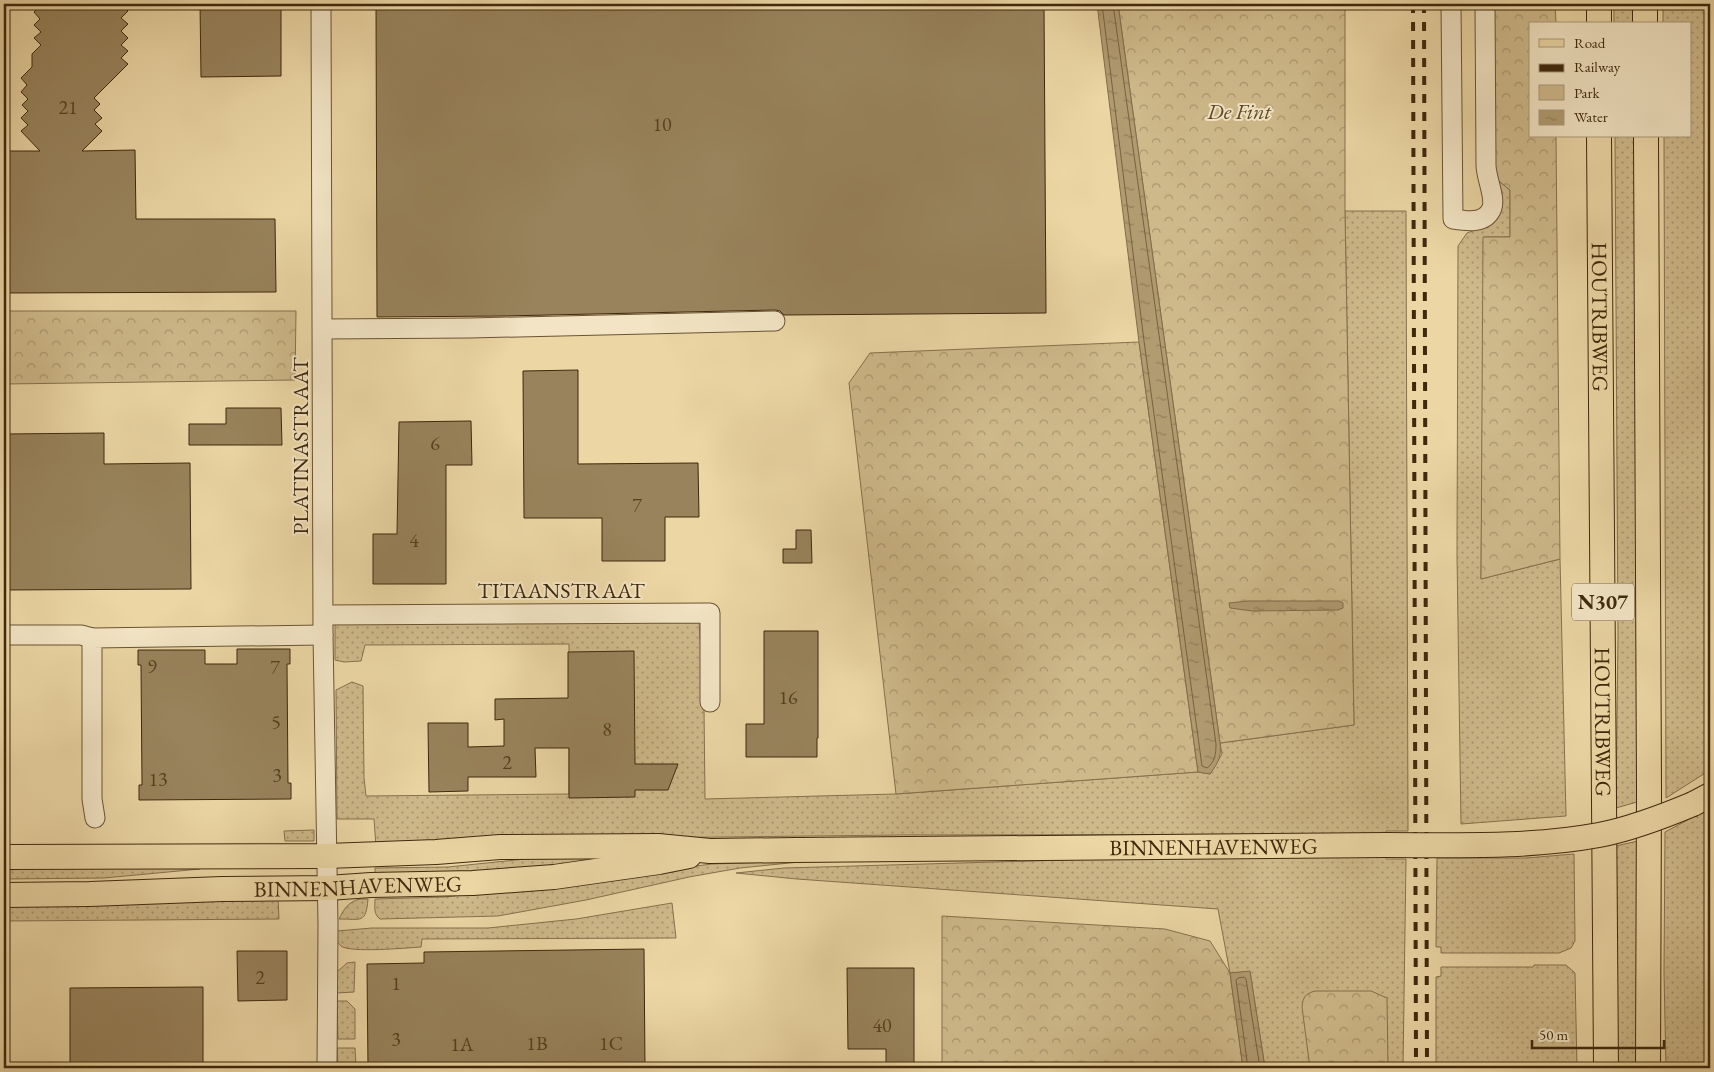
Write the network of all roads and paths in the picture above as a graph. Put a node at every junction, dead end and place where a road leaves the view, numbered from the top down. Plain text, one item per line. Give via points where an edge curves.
1 (321, 4) edge
2 (1451, 4) edge
3 (1485, 4) edge
4 (1599, 4) edge
5 (1645, 4) edge
6 (1599, 22) edge
7 (1645, 22) edge
8 (1600, 138) edge
9 (1646, 138) edge
10 (775, 321) dead end
11 (324, 329) junction
12 (324, 615) junction
13 (4, 635) edge
14 (323, 635) junction
15 (92, 638) junction
16 (710, 702) dead end
17 (1701, 799) edge
18 (94, 818) dead end
19 (710, 850) junction
20 (327, 856) junction
21 (4, 857) edge
22 (328, 888) junction
23 (4, 895) edge
24 (327, 1068) edge
25 (1606, 1068) edge
26 (1648, 1068) edge

1 - 11 street, PLATINASTRAAT
2 - 3 street via 1453,219 1465,221 1485,218 1494,204 1486,173
4 - 6 main road
5 - 7 main road
8 - 25 main road, HOUTRIBWEG / N307
9 - 26 main road, HOUTRIBWEG / N307
10 - 11 street
11 - 12 street, PLATINASTRAAT
12 - 14 street, PLATINASTRAAT
12 - 16 street, TITAANSTRAAT via 710,613
13 - 15 street via 81,635
14 - 15 street
14 - 20 street, PLATINASTRAAT
15 - 18 street
17 - 19 main road, BINNENHAVENWEG, bridge via 1657,818 1614,831 1581,838 1510,844
19 - 20 main road, BINNENHAVENWEG via 658,846 500,847
19 - 22 main road, BINNENHAVENWEG via 660,862 528,880
20 - 21 main road, BINNENHAVENWEG
20 - 22 street, PLATINASTRAAT
22 - 23 main road, BINNENHAVENWEG
22 - 24 street, PLATINASTRAAT

